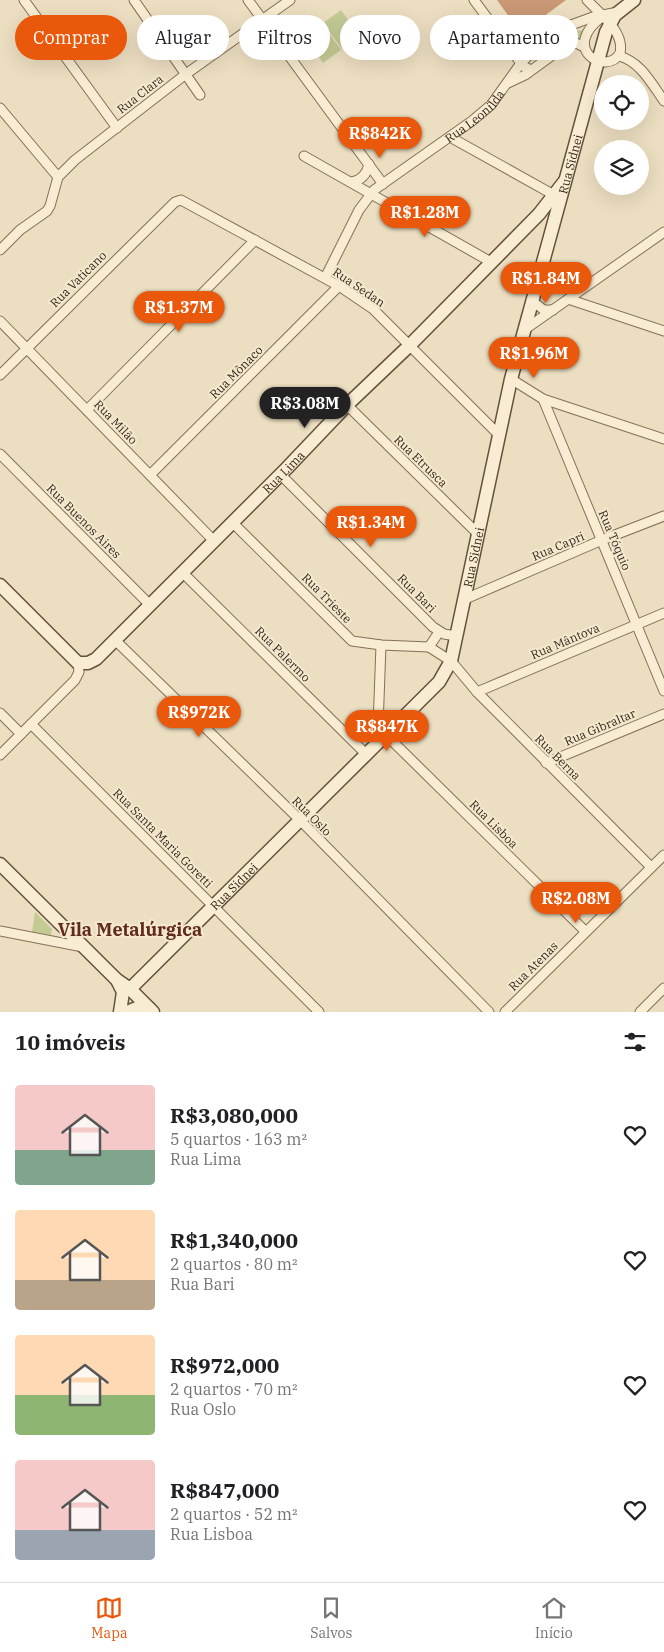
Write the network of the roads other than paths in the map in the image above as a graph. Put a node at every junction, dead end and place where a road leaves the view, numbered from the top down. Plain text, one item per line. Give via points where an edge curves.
1 (24, 0) edge
2 (134, 0) edge
3 (248, 0) edge
4 (290, 0) edge
5 (474, 0) edge
6 (587, 0) edge
7 (634, 0) edge
8 (259, 15) edge
9 (270, 15) edge
10 (606, 20) junction
11 (239, 37) edge
12 (584, 47) junction
13 (619, 56) junction
14 (292, 60) edge
15 (598, 61) junction
16 (521, 62) junction
17 (531, 70) junction
18 (186, 74) junction
19 (508, 83) junction
20 (200, 95) dead end
21 (664, 101) edge
22 (0, 108) edge
23 (117, 128) junction
24 (450, 137) junction
25 (304, 156) dead end
26 (369, 164) junction
27 (58, 178) junction
28 (566, 180) junction
29 (352, 182) junction
30 (383, 184) junction
31 (371, 193) junction
32 (550, 195) junction
33 (175, 202) joint
34 (539, 214) junction
35 (554, 221) junction
36 (664, 232) edge
37 (255, 240) junction
38 (0, 250) edge
39 (491, 262) junction
40 (325, 278) junction
41 (339, 286) junction
42 (532, 300) junction
43 (568, 300) junction
44 (553, 310) junction
45 (0, 321) edge
46 (524, 330) junction
47 (664, 331) edge
48 (410, 345) junction
49 (27, 348) junction
50 (0, 375) edge
51 (511, 379) junction
52 (543, 399) junction
53 (347, 405) junction
54 (87, 410) junction
55 (499, 435) junction
56 (664, 439) edge
57 (0, 454) edge
58 (280, 474) junction
59 (150, 475) junction
60 (664, 516) edge
61 (232, 522) junction
62 (478, 534) junction
63 (602, 540) junction
64 (214, 541) junction
65 (182, 572) junction
66 (0, 586) edge
67 (464, 600) junction
68 (150, 605) junction
69 (664, 613) edge
70 (636, 624) junction
71 (439, 632) junction
72 (456, 636) junction
73 (115, 640) junction
74 (380, 645) junction
75 (428, 647) junction
76 (451, 661) junction
77 (78, 663) junction
78 (664, 690) edge
79 (476, 692) junction
80 (0, 713) edge
81 (664, 714) edge
82 (31, 724) junction
83 (21, 734) junction
84 (386, 735) junction
85 (366, 754) junction
86 (0, 755) edge
87 (546, 763) junction
88 (300, 820) junction
89 (664, 855) edge
90 (0, 864) edge
91 (651, 867) junction
92 (213, 906) junction
93 (0, 931) edge
94 (585, 931) junction
95 (84, 948) junction
96 (117, 980) junction
97 (664, 988) edge
98 (130, 989) junction
99 (664, 995) edge
100 (652, 1000) junction
101 (151, 1010) edge
102 (120, 1012) edge
103 (127, 1012) edge
104 (319, 1012) edge
105 (488, 1012) edge
106 (505, 1012) edge
107 (640, 1012) edge

1 - 23 street
2 - 18 street
3 - 8 street
4 - 9 street, Rua Clara
5 - 16 street
6 - 10 street
7 - 10 main road, Rua Sidnei
10 - 12 street via 585,35
10 - 13 street via 620,38
10 - 15 main road, Rua Sidnei
10 - 16 street, Rua Leonilda via 592,17 567,27
11 - 18 street, Rua Clara
12 - 15 street
12 - 17 street, Rua Leonilda via 569,43
13 - 15 street via 608,63
13 - 21 street via 640,68
14 - 26 street
15 - 28 main road, Rua Sidnei
16 - 17 street
16 - 19 street, Rua Leonilda
17 - 19 street, Rua Leonilda
18 - 20 street
18 - 23 street, Rua Clara
19 - 24 street, Rua Leonilda via 491,105
22 - 27 street
23 - 27 street, Rua Clara via 75,160
24 - 30 street, Rua Leonilda
24 - 32 street
25 - 29 street
26 - 29 street via 362,178
26 - 30 street
27 - 38 street via 47,211 20,230
28 - 32 main road, Rua Lima
28 - 35 main road, Rua Sidnei
29 - 31 street
30 - 31 street, Rua Leonilda
31 - 39 street
31 - 40 street, Rua Leonilda
32 - 34 main road, Rua Lima
32 - 35 main road
33 - 37 street, Rua Sedan via 184,202
33 - 49 street, Rua Vaticano
34 - 35 main road via 548,215
34 - 39 main road, Rua Lima
35 - 42 main road, Rua Sidnei
36 - 43 street
37 - 40 street, Rua Sedan
37 - 54 street
39 - 48 main road, Rua Lima
40 - 41 street, Rua Sedan
41 - 48 street, Rua Sedan via 373,309
41 - 59 street, Rua Mônaco
42 - 44 street via 544,310
42 - 46 main road, Rua Sidnei
43 - 44 street
43 - 47 street
44 - 46 street
45 - 49 street, Rua Milão
46 - 51 main road, Rua Sidnei
48 - 53 main road, Rua Lima
48 - 55 street, Rua Sedan
49 - 50 street, Rua Vaticano
49 - 54 street, Rua Milão
51 - 52 street
51 - 55 main road, Rua Sidnei
52 - 56 street
52 - 63 street, Rua Tóquio
53 - 58 main road, Rua Lima
53 - 62 street, Rua Etrusca
54 - 59 street, Rua Milão
55 - 62 main road, Rua Sidnei
57 - 68 street, Rua Buenos Aires
58 - 61 main road, Rua Lima
58 - 71 street, Rua Bari
59 - 64 street, Rua Milão
60 - 63 street, Rua Capri
61 - 64 main road, Rua Lima
61 - 74 street, Rua Trieste via 352,641
62 - 67 main road, Rua Sidnei
63 - 67 street, Rua Capri
63 - 70 street, Rua Tóquio
64 - 65 main road, Rua Lima
65 - 68 main road, Rua Lima
65 - 85 street, Rua Palermo
66 - 77 main road
67 - 72 main road, Rua Sidnei
68 - 73 main road, Rua Lima
69 - 70 street, Rua Mântova
70 - 78 street, Rua Tóquio
70 - 79 street, Rua Mântova
71 - 72 street
71 - 75 street
72 - 76 main road, Rua Sidnei
73 - 77 main road, Rua Lima via 96,659
73 - 88 street, Rua Oslo
74 - 75 street, Rua Trieste
74 - 84 street via 378,727
75 - 76 street, Rua Trieste
76 - 79 street, Rua Berna
76 - 84 main road, Rua Sidnei via 443,677
77 - 82 street via 79,672 75,680
79 - 87 street, Rua Berna
80 - 83 street
81 - 87 street, Rua Gibraltar
82 - 83 street
82 - 92 street, Rua Santa Maria Goretti
83 - 86 street
84 - 85 main road, Rua Sidnei
84 - 94 street, Rua Lisboa
85 - 88 main road, Rua Sidnei
87 - 91 street, Rua Berna
88 - 92 main road, Rua Sidnei
88 - 105 street, Rua Oslo
89 - 91 street, Rua Atenas
90 - 95 main road
91 - 94 street, Rua Atenas
92 - 98 main road, Rua Sidnei
92 - 104 street, Rua Santa Maria Goretti
93 - 95 street
94 - 106 street, Rua Atenas
95 - 96 main road
96 - 98 main road
96 - 102 main road via 123,992
97 - 100 street
98 - 101 main road
99 - 100 street
100 - 107 street
101 - 103 main road via 139,1007

